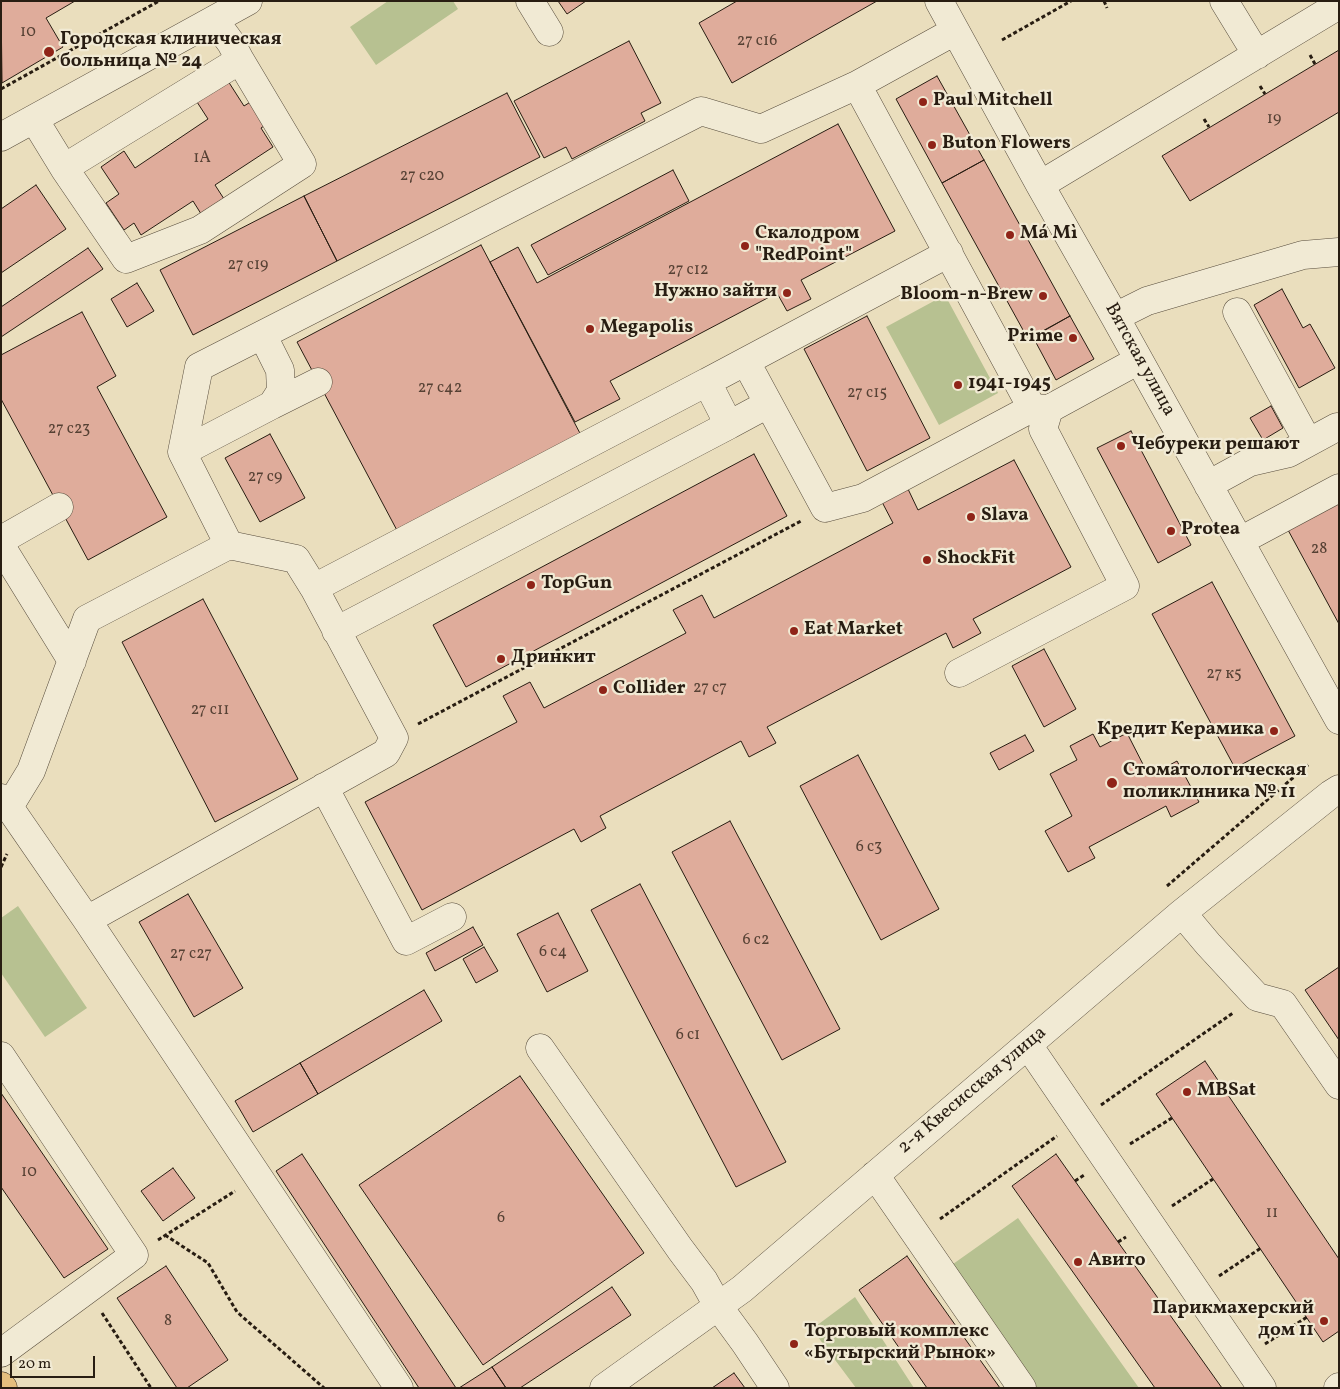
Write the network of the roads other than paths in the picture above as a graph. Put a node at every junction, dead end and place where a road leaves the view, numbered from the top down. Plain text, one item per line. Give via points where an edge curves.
1 (248, 1) edge
2 (530, 1) edge
3 (939, 1) edge
4 (1224, 1) edge
5 (1339, 5) edge
6 (215, 21) junction
7 (955, 31) junction
8 (548, 32) dead end
9 (1256, 55) junction
10 (240, 60) junction
11 (857, 85) junction
12 (34, 119) junction
13 (1, 137) edge
14 (64, 168) junction
15 (1040, 185) junction
16 (1339, 252) edge
17 (949, 253) junction
18 (1237, 312) dead end
19 (1115, 317) junction
20 (265, 340) dead end
21 (1138, 360) junction
22 (746, 362) junction
23 (318, 382) dead end
24 (707, 382) junction
25 (768, 404) junction
26 (272, 405) junction
27 (1041, 408) junction
28 (729, 425) junction
29 (1337, 426) dead end
30 (1308, 442) junction
31 (182, 452) junction
32 (1208, 485) junction
33 (1339, 488) edge
34 (59, 507) dead end
35 (1, 540) edge
36 (1240, 541) junction
37 (229, 545) junction
38 (1, 546) edge
39 (314, 588) junction
40 (336, 630) junction
41 (72, 661) junction
42 (959, 672) dead end
43 (1339, 720) edge
44 (324, 787) junction
45 (1339, 789) edge
46 (5, 802) edge
47 (1182, 914) junction
48 (452, 917) dead end
49 (87, 920) junction
50 (1028, 1045) junction
51 (540, 1048) dead end
52 (1, 1056) edge
53 (1339, 1085) edge
54 (875, 1175) junction
55 (718, 1306) junction
56 (1, 1353) edge
57 (399, 1388) edge
58 (604, 1388) edge
59 (775, 1388) edge
60 (1022, 1388) edge
61 (1262, 1388) edge

1 - 6 street
2 - 8 street
3 - 7 street, Вятская улица
4 - 9 street
5 - 9 street
6 - 10 street
6 - 12 street
7 - 11 street
7 - 15 street, Вятская улица
9 - 15 street
10 - 14 street
10 - 14 street via 302,164 200,230 126,259
11 - 17 street
11 - 31 street via 761,129 701,112 199,367
12 - 13 street
12 - 14 street
15 - 19 street, Вятская улица
16 - 19 street via 1303,255 1147,301
17 - 22 street
17 - 27 street
18 - 30 street
19 - 21 street, Вятская улица
20 - 26 street via 280,370 281,392
21 - 27 street
21 - 32 street, Вятская улица
22 - 24 street
22 - 25 street
23 - 26 street
24 - 28 street
24 - 39 street
25 - 27 street via 825,508 863,498
25 - 28 street
26 - 31 street
27 - 42 street via 1043,428 1125,586
28 - 40 street
29 - 30 street
30 - 32 street via 1289,453 1250,462
31 - 37 street
32 - 36 street, Вятская улица
33 - 36 street
34 - 35 street
36 - 43 street, Вятская улица
37 - 39 street via 296,559
37 - 41 street via 88,619
38 - 41 street
39 - 40 street
40 - 44 street via 394,738 386,753
41 - 46 street via 31,771
44 - 48 street via 406,942
44 - 49 street
45 - 47 street, 2-я Квесисская улица
46 - 49 street
47 - 50 street, 2-я Квесисская улица
47 - 53 street via 1257,997 1283,1004
49 - 57 street
50 - 54 street, 2-я Квесисская улица
50 - 61 street
51 - 55 street via 704,1281
52 - 56 street via 134,1255
54 - 55 street, 2-я Квесисская улица
54 - 60 street
55 - 58 street, 2-я Квесисская улица
55 - 59 street

